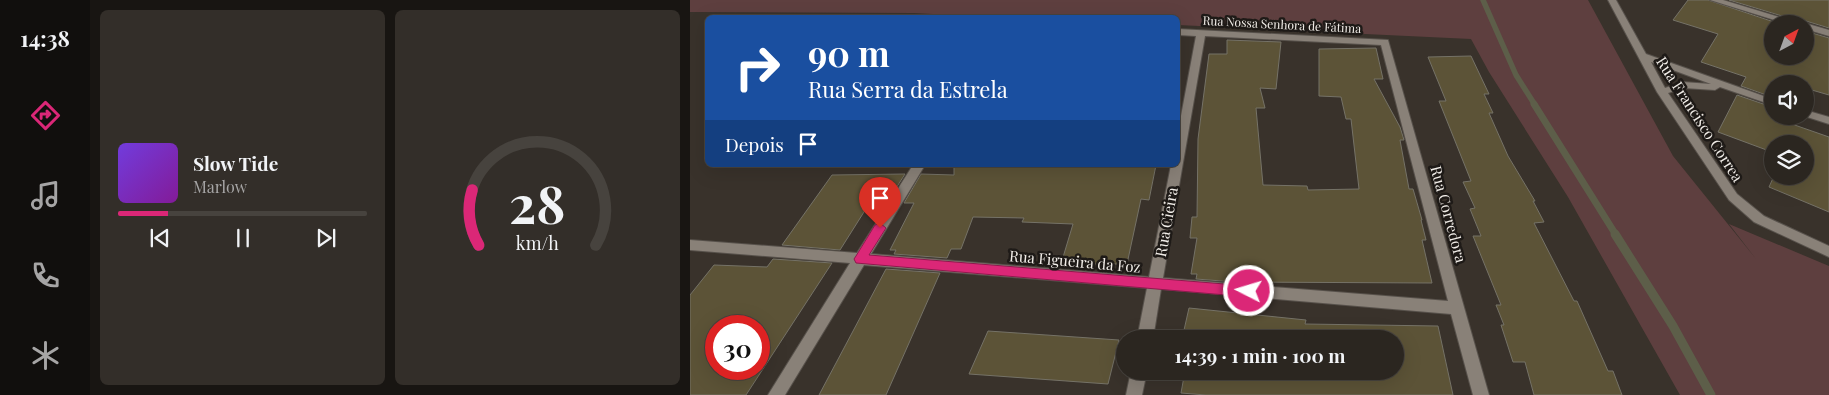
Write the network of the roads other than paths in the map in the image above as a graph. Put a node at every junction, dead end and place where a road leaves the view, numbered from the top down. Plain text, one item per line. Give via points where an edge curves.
1 (1612, 0) edge
2 (1714, 0) edge
3 (1766, 15) edge
4 (1814, 28) edge
5 (1180, 32) edge
6 (1201, 32) junction
7 (1829, 32) edge
8 (1385, 42) joint
9 (1643, 56) junction
10 (1662, 92) junction
11 (1742, 92) junction
12 (1764, 99) edge
13 (1814, 116) edge
14 (1829, 121) edge
15 (1180, 149) edge
16 (917, 167) edge
17 (1177, 167) edge
18 (690, 246) edge
19 (1829, 252) edge
20 (860, 259) junction
21 (1155, 284) junction
22 (1457, 308) junction
23 (1146, 330) edge
24 (1136, 380) edge
25 (776, 395) edge
26 (1134, 395) edge
27 (1481, 395) edge

1 - 9 street, Rua Francisco Correa
2 - 3 street
4 - 7 street
5 - 6 street, Rua Nossa Senhora de Fátima
6 - 8 street, Rua Nossa Senhora de Fátima
6 - 15 street
8 - 22 street, Rua Corredora
9 - 10 street, Rua Francisco Correa
9 - 11 street
10 - 11 street via 1683,85
10 - 19 street, Rua Francisco Correa via 1733,197 1759,219
11 - 12 street
13 - 14 street
16 - 20 street
17 - 21 street, Rua Cieira
18 - 20 street, Rua Figueira da Foz
20 - 21 street, Rua Figueira da Foz
20 - 25 street
21 - 22 street, Rua Figueira da Foz
21 - 23 street, Rua Cieira
22 - 27 street, Rua Corredora
24 - 26 street

